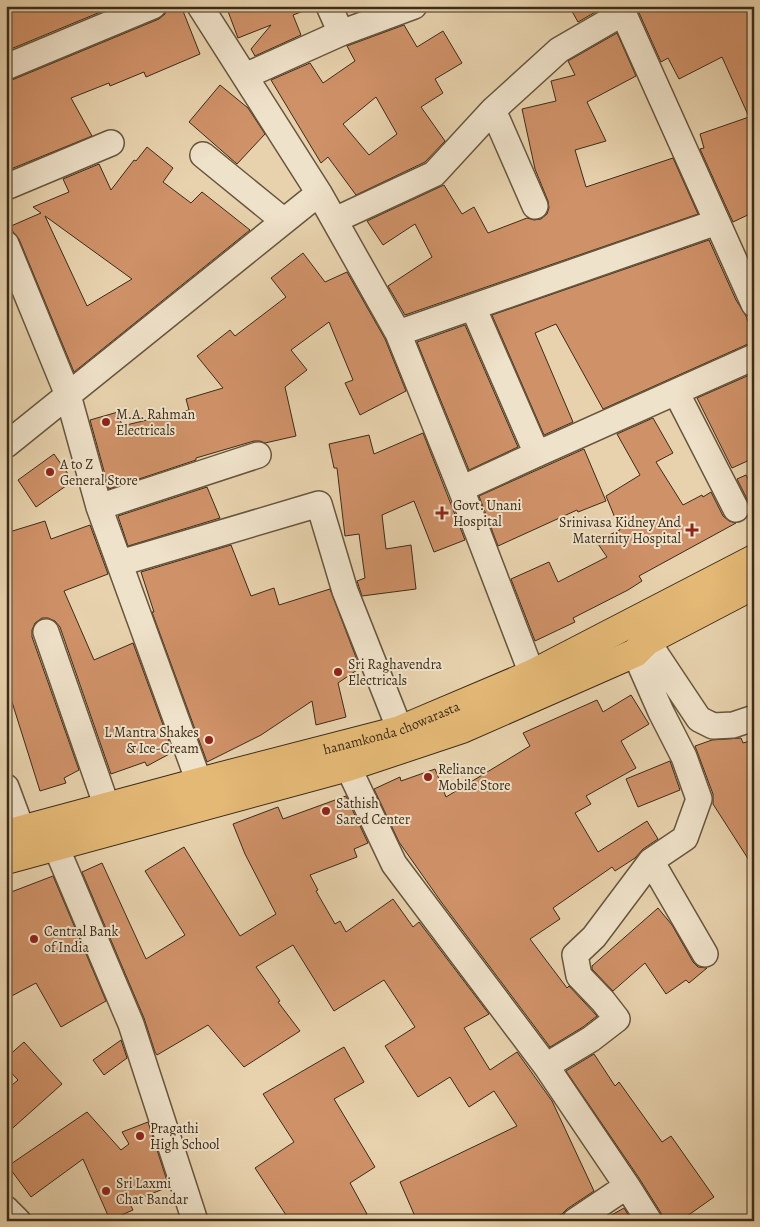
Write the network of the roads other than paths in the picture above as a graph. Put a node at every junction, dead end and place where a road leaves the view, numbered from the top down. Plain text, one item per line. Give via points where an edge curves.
1 (153, 6) edge
2 (200, 6) edge
3 (329, 6) edge
4 (414, 6) edge
5 (622, 10) edge
6 (341, 33) junction
7 (6, 67) edge
8 (245, 76) junction
9 (494, 110) junction
10 (112, 143) dead end
11 (203, 155) dead end
12 (6, 187) edge
13 (319, 193) junction
14 (535, 206) dead end
15 (335, 220) junction
16 (284, 221) junction
17 (717, 222) junction
18 (6, 244) edge
19 (754, 304) edge
20 (473, 307) junction
21 (398, 333) junction
22 (754, 357) edge
23 (676, 392) junction
24 (68, 395) junction
25 (6, 445) edge
26 (537, 454) junction
27 (258, 455) dead end
28 (461, 489) junction
29 (99, 507) junction
30 (736, 509) dead end
31 (754, 559) edge
32 (120, 563) junction
33 (754, 585) edge
34 (46, 632) dead end
35 (641, 647) junction
36 (532, 674) junction
37 (754, 718) edge
38 (400, 730) junction
39 (348, 767) junction
40 (199, 782) junction
41 (6, 787) edge
42 (107, 807) junction
43 (32, 833) edge
44 (6, 860) edge
45 (651, 862) junction
46 (704, 954) dead end
47 (546, 1066) junction
48 (627, 1186) junction
49 (6, 1210) edge
50 (18, 1221) edge
51 (195, 1221) edge
52 (575, 1221) edge
53 (649, 1221) edge

1 - 7 street
2 - 8 street
3 - 6 street
4 - 6 street
5 - 9 street via 559,50
5 - 17 street
6 - 8 street
8 - 13 street
9 - 14 street
9 - 15 street via 434,174
10 - 12 street
11 - 16 street
13 - 15 street
13 - 16 street
15 - 21 street
16 - 24 street
17 - 19 street
17 - 20 street
18 - 24 street
20 - 21 street
20 - 26 street
21 - 28 street
22 - 23 street
23 - 26 street
23 - 30 street
24 - 25 street
24 - 29 street
26 - 28 street
27 - 29 street
28 - 36 street
29 - 32 street
31 - 36 highway, hanamkonda chowarasta
32 - 38 street via 319,504 346,591
32 - 40 street
33 - 35 highway
34 - 42 street
35 - 37 street via 699,719 713,726 733,725
35 - 39 highway via 462,729
35 - 45 street via 661,712 684,757 699,799 685,838
36 - 38 highway, hanamkonda chowarasta
38 - 40 highway, hanamkonda chowarasta
39 - 43 highway
39 - 47 street via 394,864
40 - 42 highway, hanamkonda chowarasta
41 - 43 street
42 - 43 highway, hanamkonda chowarasta
43 - 44 highway
43 - 51 street via 131,1024
45 - 46 street
45 - 47 street via 594,936 575,955 579,976 617,1019
47 - 48 street
48 - 52 street
48 - 53 street
49 - 50 street

